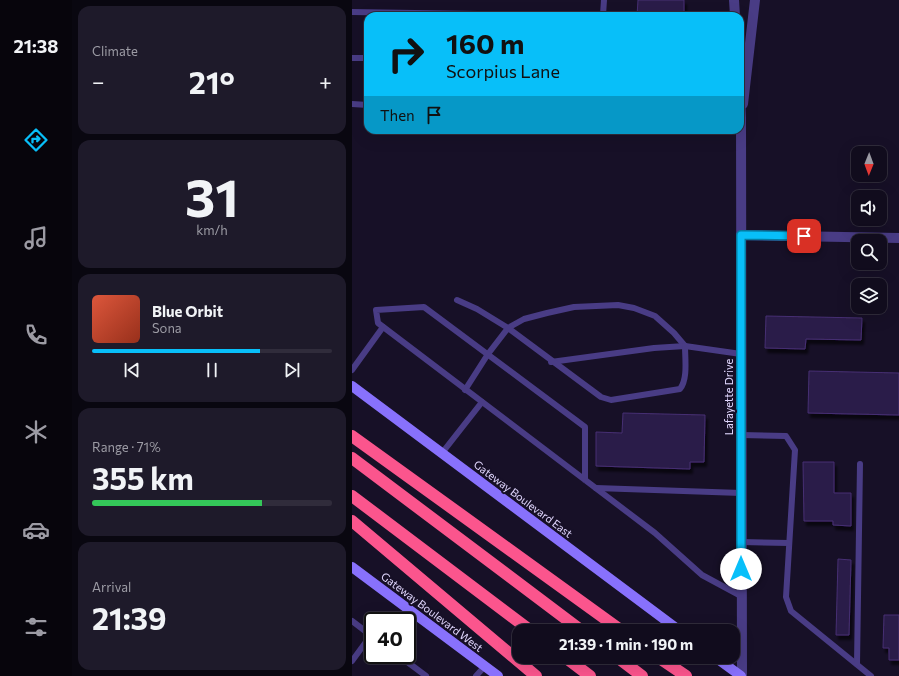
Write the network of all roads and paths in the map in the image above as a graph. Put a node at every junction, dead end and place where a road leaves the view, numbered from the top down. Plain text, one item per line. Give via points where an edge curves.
1 (604, 0) edge
2 (734, 0) edge
3 (755, 0) edge
4 (352, 12) edge
5 (364, 12) edge
6 (603, 12) edge
7 (735, 12) edge
8 (352, 58) edge
9 (364, 58) edge
10 (744, 93) edge
11 (352, 104) edge
12 (364, 105) edge
13 (741, 134) edge
14 (741, 235) junction
15 (899, 238) edge
16 (457, 300) dead end
17 (383, 327) junction
18 (508, 328) junction
19 (685, 346) junction
20 (488, 354) junction
21 (741, 354) junction
22 (552, 362) junction
23 (352, 370) edge
24 (352, 386) edge
25 (465, 390) junction
26 (482, 402) junction
27 (741, 434) junction
28 (352, 436) edge
29 (442, 453) junction
30 (352, 458) edge
31 (860, 464) dead end
32 (585, 480) junction
33 (596, 488) junction
34 (741, 493) junction
35 (352, 496) edge
36 (352, 521) edge
37 (741, 542) junction
38 (789, 543) junction
39 (352, 568) edge
40 (742, 596) junction
41 (352, 621) edge
42 (522, 624) edge
43 (573, 624) edge
44 (612, 624) edge
45 (671, 624) edge
46 (364, 630) edge
47 (364, 646) edge
48 (352, 661) edge
49 (410, 664) edge
50 (575, 664) edge
51 (626, 664) edge
52 (668, 664) edge
53 (725, 664) edge
54 (857, 664) junction
55 (485, 666) junction
56 (426, 676) edge
57 (476, 676) edge
58 (498, 676) edge
59 (536, 676) edge
60 (590, 676) edge
61 (642, 676) edge
62 (686, 676) edge
63 (741, 676) edge
64 (871, 676) edge

1 - 6 lane
2 - 7 street
3 - 10 street, Lafayette Drive
4 - 5 lane
8 - 9 lane
11 - 12 lane
13 - 14 street, Lafayette Drive
14 - 15 street
14 - 21 street, Lafayette Drive
16 - 18 lane
17 - 20 lane via 378,323 376,310 424,307
17 - 23 lane
17 - 25 lane
18 - 19 lane via 524,318 547,312 574,307 618,305 655,316
18 - 20 lane
18 - 22 lane
19 - 21 lane
19 - 22 lane
19 - 22 lane via 685,371 680,389 611,400 601,397
20 - 25 lane
20 - 32 lane via 585,427
21 - 27 street, Lafayette Drive
24 - 29 main road, Gateway Boulevard East
25 - 26 lane
26 - 29 lane
26 - 32 lane
27 - 34 street, Lafayette Drive
27 - 38 lane via 786,436 795,450
28 - 44 highway
29 - 45 main road, Gateway Boulevard East
30 - 43 highway
31 - 54 lane
32 - 33 lane
33 - 34 lane
33 - 40 lane via 654,533 702,575
34 - 37 street, Lafayette Drive
35 - 42 highway
36 - 59 highway
37 - 38 lane
37 - 40 street, Lafayette Drive
38 - 54 lane via 786,597 791,611
39 - 55 main road, Gateway Boulevard West
40 - 63 street, Lafayette Drive
41 - 46 lane
47 - 48 lane
49 - 56 lane
50 - 60 highway
51 - 61 highway
52 - 62 highway
53 - 63 main road
54 - 64 lane
55 - 57 lane
55 - 58 main road, Gateway Boulevard West

